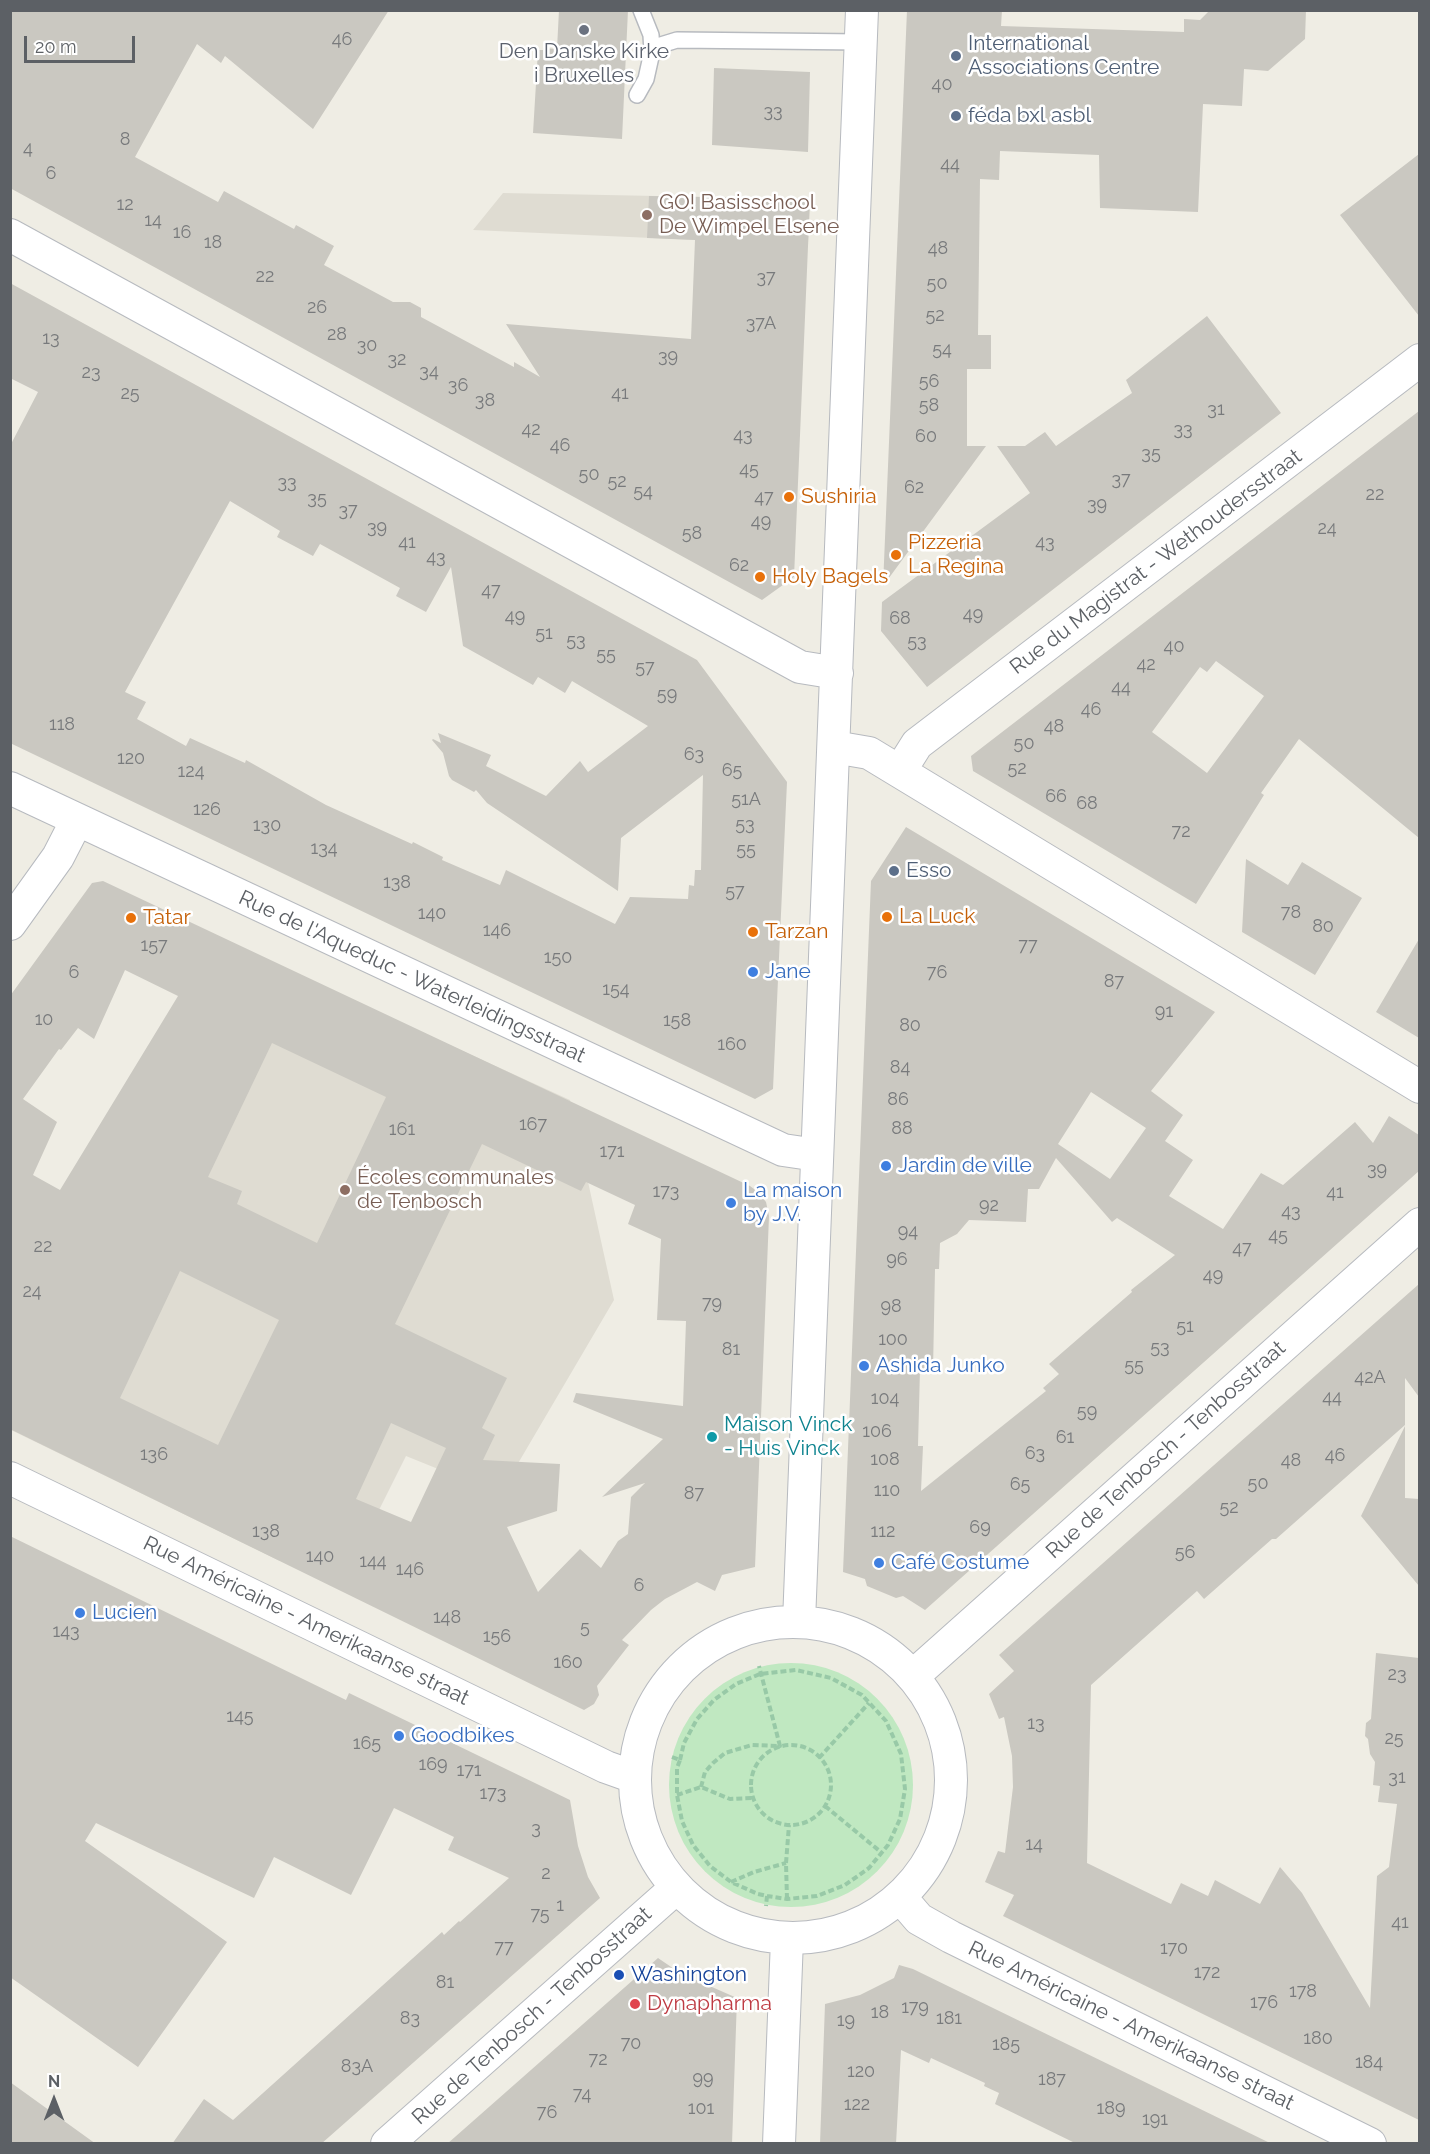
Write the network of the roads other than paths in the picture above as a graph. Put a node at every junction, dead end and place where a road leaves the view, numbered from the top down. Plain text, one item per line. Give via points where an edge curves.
1 (641, 10) edge
2 (862, 10) edge
3 (861, 42) junction
4 (651, 48) junction
5 (637, 95) dead end
6 (10, 235) edge
7 (1419, 360) edge
8 (837, 673) junction
9 (834, 747) junction
10 (900, 771) junction
11 (10, 788) edge
12 (76, 820) junction
13 (10, 924) edge
14 (1419, 1087) edge
15 (818, 1155) junction
16 (1419, 1224) edge
17 (10, 1478) edge
18 (799, 1622) junction
19 (913, 1676) junction
20 (634, 1777) junction
21 (676, 1888) junction
22 (901, 1898) junction
23 (787, 1939) junction
24 (387, 2144) edge
25 (779, 2144) edge
26 (1370, 2144) edge

1 - 4 lane via 651,35
2 - 3 street
3 - 4 lane via 677,40
3 - 8 street
4 - 5 lane via 646,79
6 - 8 street via 800,667
7 - 10 street, Rue du Magistrat - Wethoudersstraat via 917,744
8 - 9 street
9 - 10 street via 869,753
9 - 15 street
10 - 14 street
11 - 12 street, Rue de l'Aqueduc - Waterleidingsstraat
12 - 13 street via 58,857
12 - 15 street, Rue de l'Aqueduc - Waterleidingsstraat via 783,1150
15 - 18 street
16 - 19 street, Rue de Tenbosch - Tenbosstraat
17 - 20 street, Rue Américaine - Amerikaanse straat via 606,1767
18 - 19 street via 831,1626 862,1637 889,1653
18 - 20 street via 746,1630 698,1653 672,1678 652,1708 639,1742
19 - 22 street via 936,1710 949,1748 951,1795 945,1829 927,1866
20 - 21 street via 639,1817 653,1854
21 - 23 street via 705,1912 744,1932
21 - 24 street, Rue de Tenbosch - Tenbosstraat
22 - 23 street via 867,1921 828,1935
22 - 26 street, Rue Américaine - Amerikaanse straat via 919,1919 951,1937
23 - 25 street

